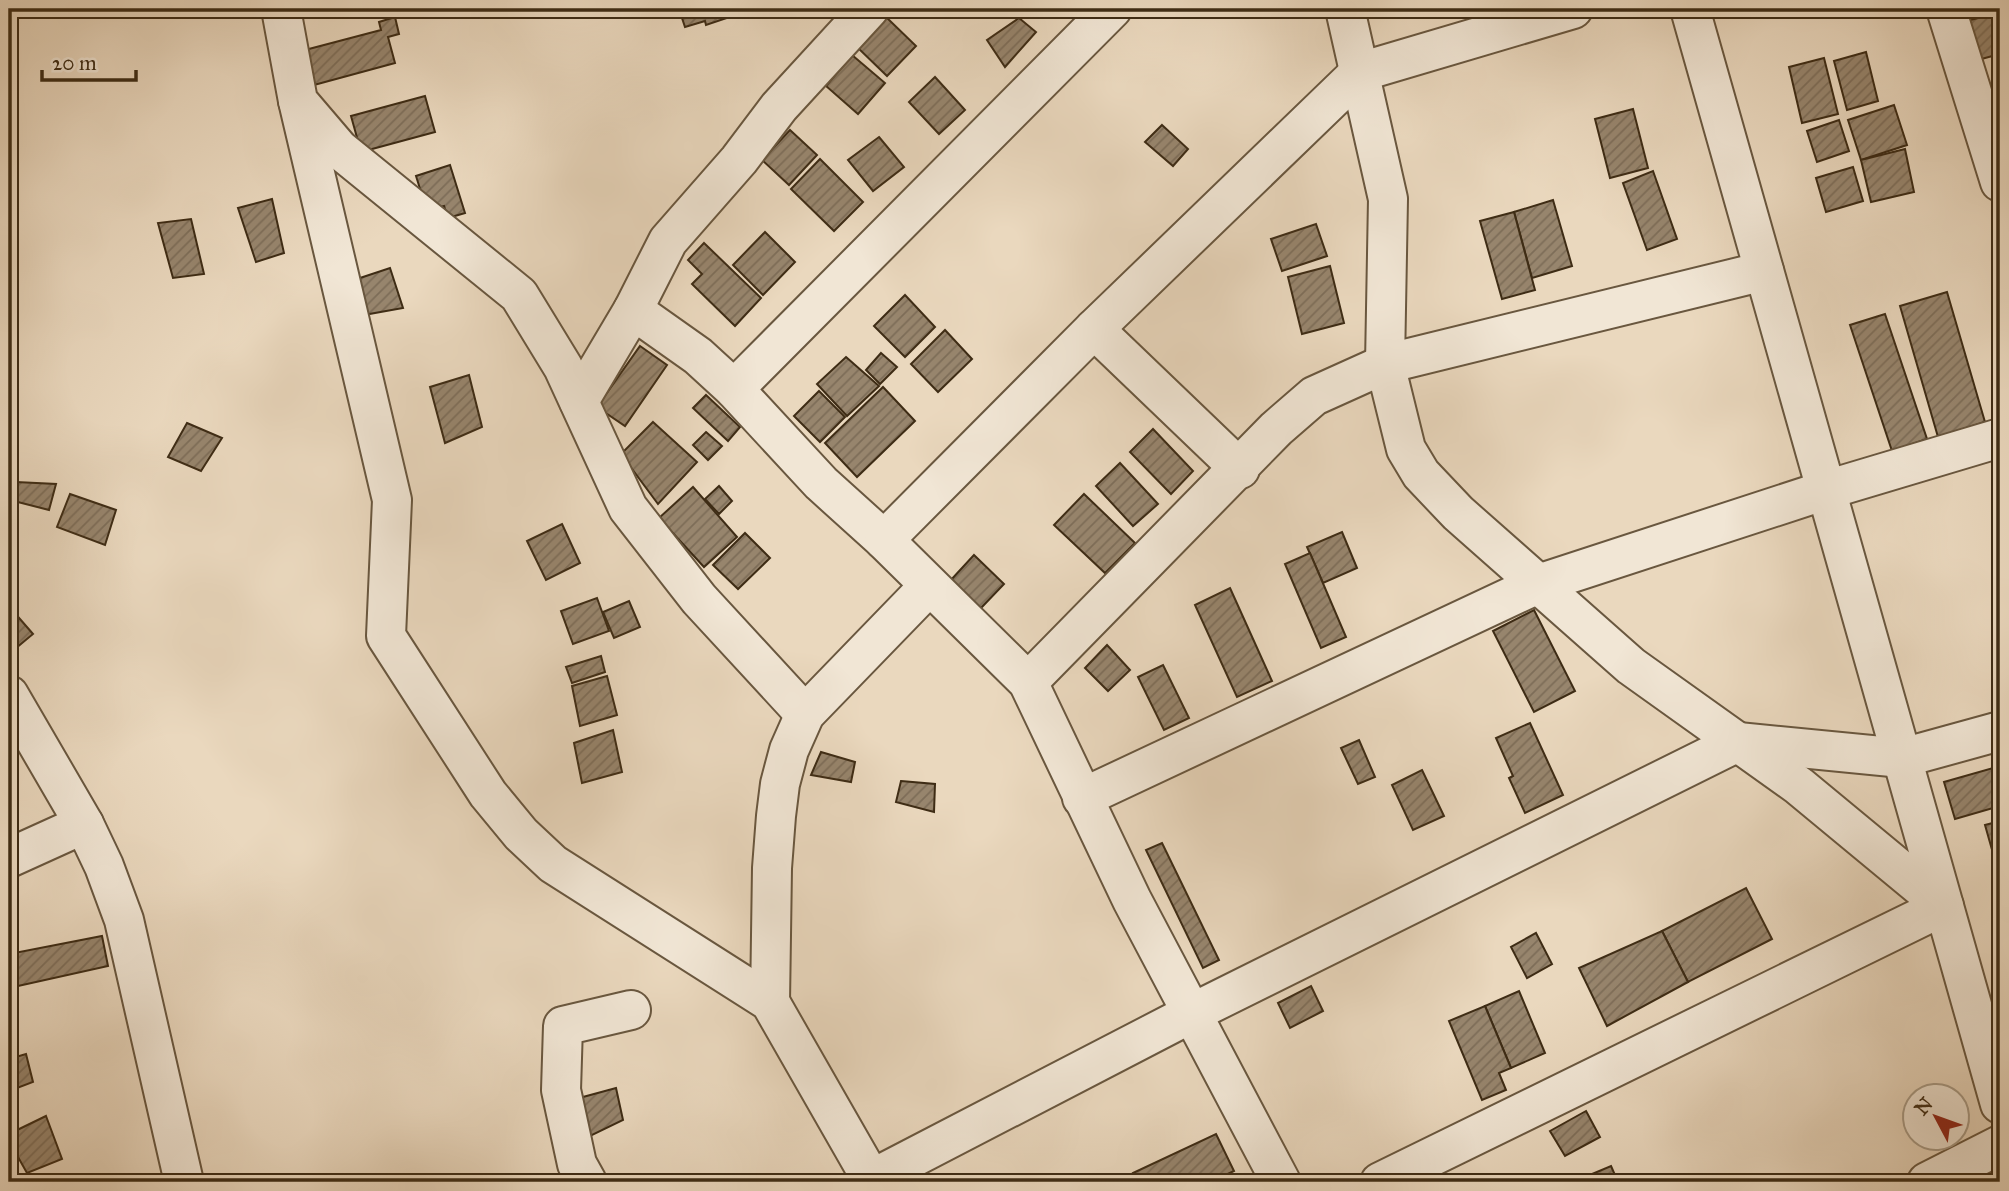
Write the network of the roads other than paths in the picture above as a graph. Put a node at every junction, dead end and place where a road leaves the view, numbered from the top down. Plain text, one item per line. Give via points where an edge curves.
1 (281, 9) edge
2 (869, 9) edge
3 (1112, 9) edge
4 (1345, 9) edge
5 (1573, 9) edge
6 (1690, 9) edge
7 (1946, 9) edge
8 (1360, 72) junction
9 (298, 101) junction
10 (2000, 182) edge
11 (1764, 271) junction
12 (633, 310) junction
13 (1094, 329) junction
14 (1385, 364) junction
15 (734, 389) junction
16 (579, 401) junction
17 (2000, 438) edge
18 (1240, 468) junction
19 (1826, 490) junction
20 (884, 540) junction
21 (1538, 584) junction
22 (929, 586) junction
23 (1028, 682) junction
24 (9, 695) edge
25 (805, 714) junction
26 (2000, 730) edge
27 (1738, 743) junction
28 (1902, 758) junction
29 (1082, 798) junction
30 (84, 824) junction
31 (9, 858) edge
32 (1944, 906) junction
33 (770, 1002) junction
34 (631, 1010) dead end
35 (1192, 1013) junction
36 (2000, 1104) edge
37 (2000, 1145) edge
38 (870, 1181) edge
39 (184, 1182) edge
40 (587, 1182) edge
41 (1281, 1182) edge
42 (1380, 1182) edge
43 (1927, 1182) edge

1 - 9 street
2 - 12 street via 779,107 668,241
3 - 15 street
4 - 8 street
5 - 8 street
6 - 11 street
7 - 10 street
8 - 13 street
8 - 14 street via 1388,199
9 - 16 street via 339,149 519,295
9 - 33 street via 392,500 386,636 488,794 529,842 553,864
11 - 14 street
11 - 19 street
12 - 15 street via 698,356
12 - 16 street
13 - 18 street
13 - 20 street
14 - 18 street via 1314,396
14 - 21 street via 1406,449 1421,474
15 - 20 street via 821,483
16 - 25 street via 628,508 699,599
17 - 19 street
18 - 23 street
19 - 21 street
19 - 28 street
20 - 22 street
21 - 27 street via 1631,666
21 - 29 street
22 - 23 street
22 - 25 street
23 - 29 street
24 - 30 street
25 - 33 street via 780,784 772,868
26 - 28 street
27 - 28 street
27 - 32 street via 1799,786
27 - 35 street
28 - 32 street
29 - 35 street
30 - 31 street
30 - 39 street via 124,920
32 - 36 street
32 - 42 street
33 - 38 street
34 - 40 street via 562,1026 561,1090 577,1164
35 - 38 street
35 - 41 street
37 - 43 street

